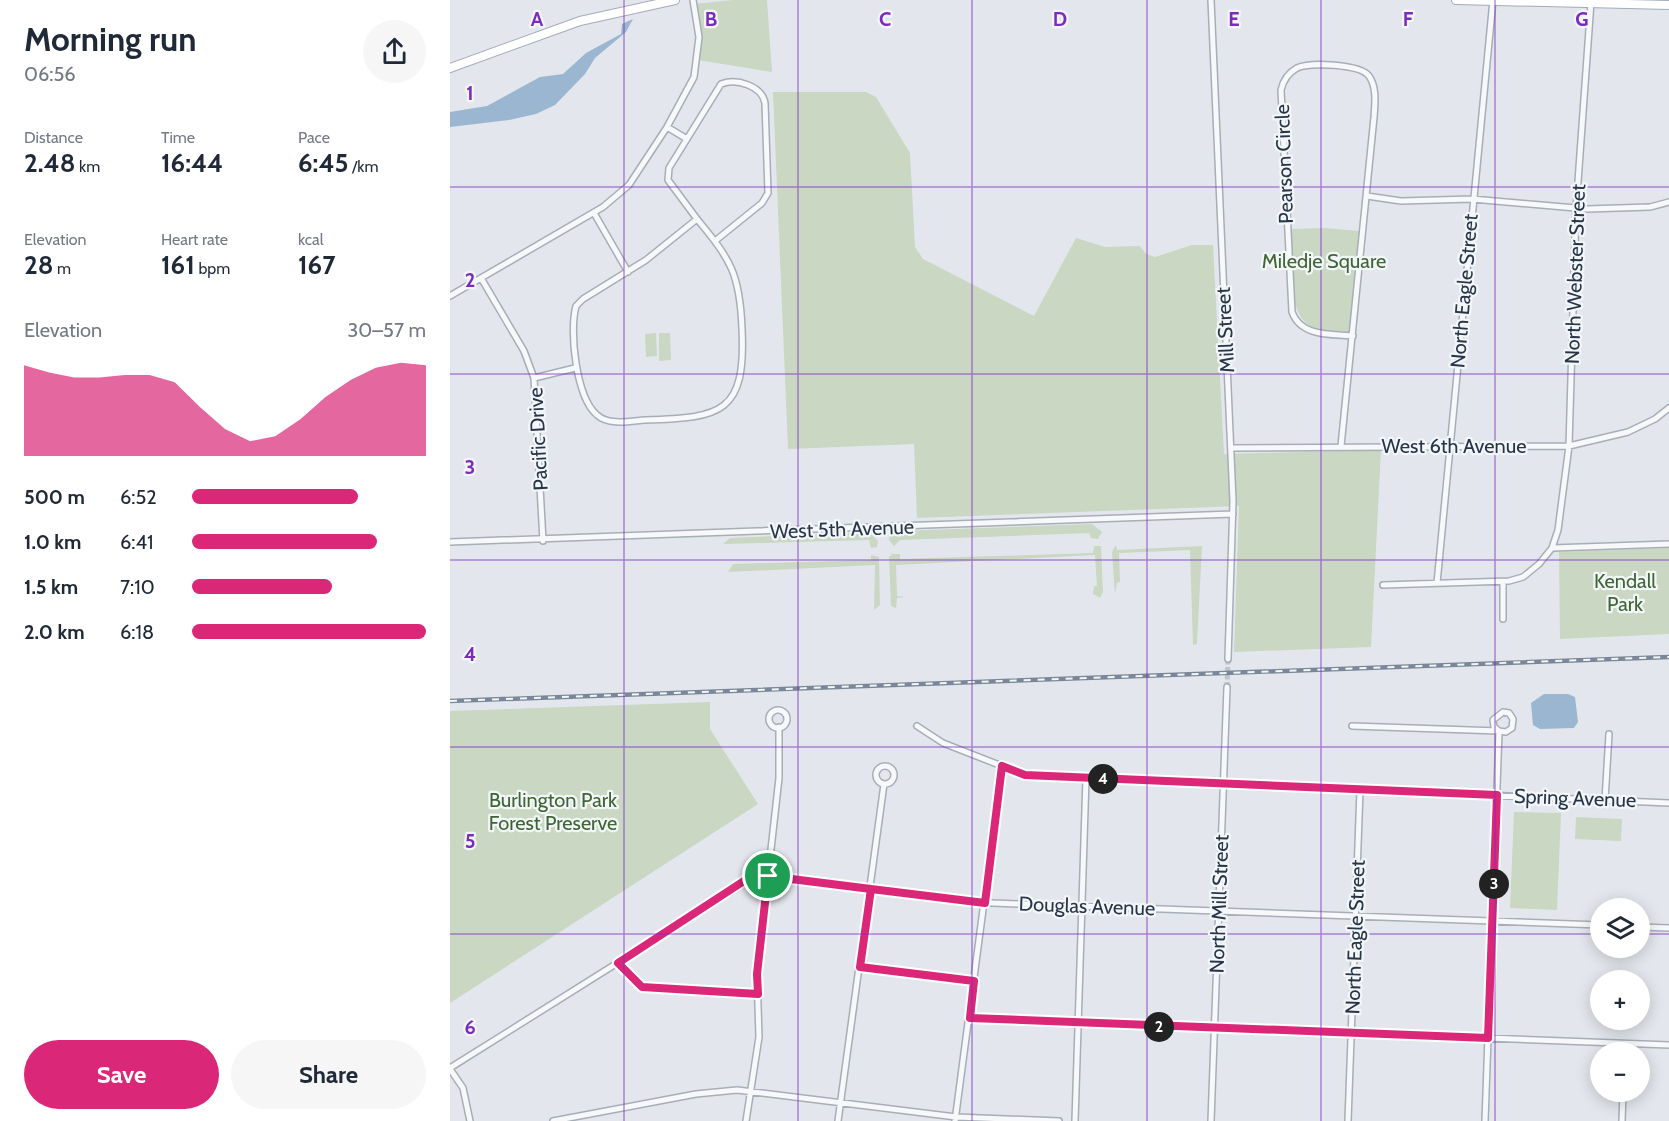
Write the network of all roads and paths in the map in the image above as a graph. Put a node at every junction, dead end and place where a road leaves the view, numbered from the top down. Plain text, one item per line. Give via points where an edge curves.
1 (675, 0) edge
2 (693, 0) edge
3 (1211, 0) edge
4 (1456, 0) edge
5 (1493, 0) edge
6 (1591, 2) edge
7 (1669, 5) edge
8 (450, 68) edge
9 (667, 127) junction
10 (687, 139) junction
11 (1367, 196) junction
12 (1472, 199) junction
13 (1669, 202) edge
14 (1576, 208) junction
15 (594, 213) junction
16 (697, 219) junction
17 (715, 241) junction
18 (628, 272) junction
19 (481, 278) junction
20 (450, 296) edge
21 (1353, 336) junction
22 (576, 368) junction
23 (534, 378) junction
24 (1669, 408) edge
25 (1341, 446) junction
26 (1450, 446) junction
27 (1569, 446) junction
28 (1231, 448) junction
29 (1233, 514) junction
30 (543, 541) junction
31 (450, 542) edge
32 (1669, 544) edge
33 (1552, 548) junction
34 (1503, 582) junction
35 (1437, 583) junction
36 (1383, 585) dead end
37 (1503, 618) dead end
38 (1228, 659) tunnel mouth
39 (1227, 687) tunnel mouth
40 (917, 726) dead end
41 (1352, 726) dead end
42 (779, 728) dead end
43 (1609, 734) dead end
44 (1002, 766) junction
45 (1086, 778) junction
46 (884, 784) dead end
47 (1223, 784) junction
48 (1360, 790) junction
49 (1497, 795) junction
50 (1605, 800) junction
51 (1669, 802) edge
52 (768, 876) junction
53 (871, 889) junction
54 (985, 903) junction
55 (1083, 906) junction
56 (1219, 911) junction
57 (1356, 916) junction
58 (1493, 921) junction
59 (1590, 925) edge
60 (1650, 927) edge
61 (1669, 928) edge
62 (618, 963) junction
63 (860, 967) junction
64 (974, 981) junction
65 (758, 994) junction
66 (970, 1018) junction
67 (1078, 1023) junction
68 (1215, 1029) junction
69 (1352, 1034) junction
70 (1488, 1038) junction
71 (1597, 1042) edge
72 (1650, 1044) edge
73 (1669, 1045) edge
74 (450, 1068) edge
75 (750, 1091) junction
76 (841, 1102) junction
77 (1623, 1102) edge
78 (595, 1113) junction
79 (956, 1119) edge
80 (470, 1121) edge
81 (554, 1121) edge
82 (596, 1121) edge
83 (746, 1121) edge
84 (838, 1121) edge
85 (1059, 1121) edge
86 (1075, 1121) edge
87 (1211, 1121) edge
88 (1348, 1121) edge
89 (1485, 1121) edge
90 (1622, 1121) edge

1 - 8 main road via 580,21
2 - 9 street via 699,37 696,68
3 - 28 street, Mill Street
4 - 5 main road
5 - 6 main road
5 - 12 street, North Eagle Street
6 - 7 main road
6 - 14 street, North Webster Street
9 - 10 street
9 - 15 street via 629,185
10 - 16 street via 667,176
10 - 17 street via 721,84 756,87 763,94 769,180 766,198
11 - 12 street via 1401,201
11 - 21 street
11 - 21 street, Pearson Circle via 1374,117 1372,80 1361,69 1311,65 1296,69 1281,90 1292,312 1298,324 1310,331
12 - 14 street
12 - 26 street, North Eagle Street
13 - 14 street via 1650,207
14 - 27 street, North Webster Street
15 - 18 street
15 - 19 street
16 - 17 street
16 - 18 street
17 - 22 street via 734,272 742,319 743,373 724,404 692,419 606,420 593,410
18 - 22 street via 576,306
19 - 20 street
19 - 23 street, Pacific Drive via 524,351
21 - 25 street
22 - 23 street
23 - 30 street, Pacific Drive
24 - 27 street, West 6th Avenue via 1628,432
25 - 26 street, West 6th Avenue
25 - 28 street, West 6th Avenue
26 - 27 street, West 6th Avenue
26 - 35 street, North Eagle Street
27 - 33 street, North Webster Street
28 - 29 street, Mill Street
29 - 30 street, West 5th Avenue
29 - 38 street, Mill Street
30 - 31 street, West 5th Avenue
32 - 33 street
33 - 34 street via 1528,573
34 - 35 street
34 - 37 street
35 - 36 street
39 - 47 street, North Mill Street
40 - 44 street, Spring Avenue via 943,743
41 - 49 street via 1499,731
42 - 52 street via 779,778
43 - 50 street
44 - 45 street, Spring Avenue via 1025,775
44 - 54 street
45 - 47 street, Spring Avenue
45 - 55 street
46 - 53 street
47 - 48 street, Spring Avenue
47 - 56 street, North Mill Street
48 - 49 street, Spring Avenue
48 - 57 street, North Eagle Street
49 - 50 street, Spring Avenue
49 - 58 street
50 - 51 street, Spring Avenue
52 - 53 street, Douglas Avenue
52 - 62 street, Douglas Avenue via 747,879
52 - 65 street
53 - 54 street, Douglas Avenue
53 - 63 street
54 - 55 street, Douglas Avenue
54 - 64 street
55 - 56 street, Douglas Avenue
55 - 67 street
56 - 57 street, Douglas Avenue
56 - 68 street, North Mill Street
57 - 58 street, Douglas Avenue
57 - 69 street, North Eagle Street
58 - 59 street, Douglas Avenue
58 - 70 street
60 - 61 street
62 - 65 street via 642,987
62 - 74 street, Douglas Avenue
63 - 64 street
63 - 76 street
64 - 66 street
65 - 75 street via 759,1030
66 - 67 street
66 - 79 street
67 - 68 street
67 - 86 street
68 - 69 street
68 - 87 street, North Mill Street
69 - 70 street
69 - 88 street, North Eagle Street
70 - 71 street
70 - 89 street
72 - 73 street
74 - 80 street via 463,1088
75 - 76 street
75 - 78 street via 696,1094
75 - 83 street
76 - 79 street
76 - 84 street
77 - 90 street
78 - 81 street
78 - 82 street
79 - 85 street

